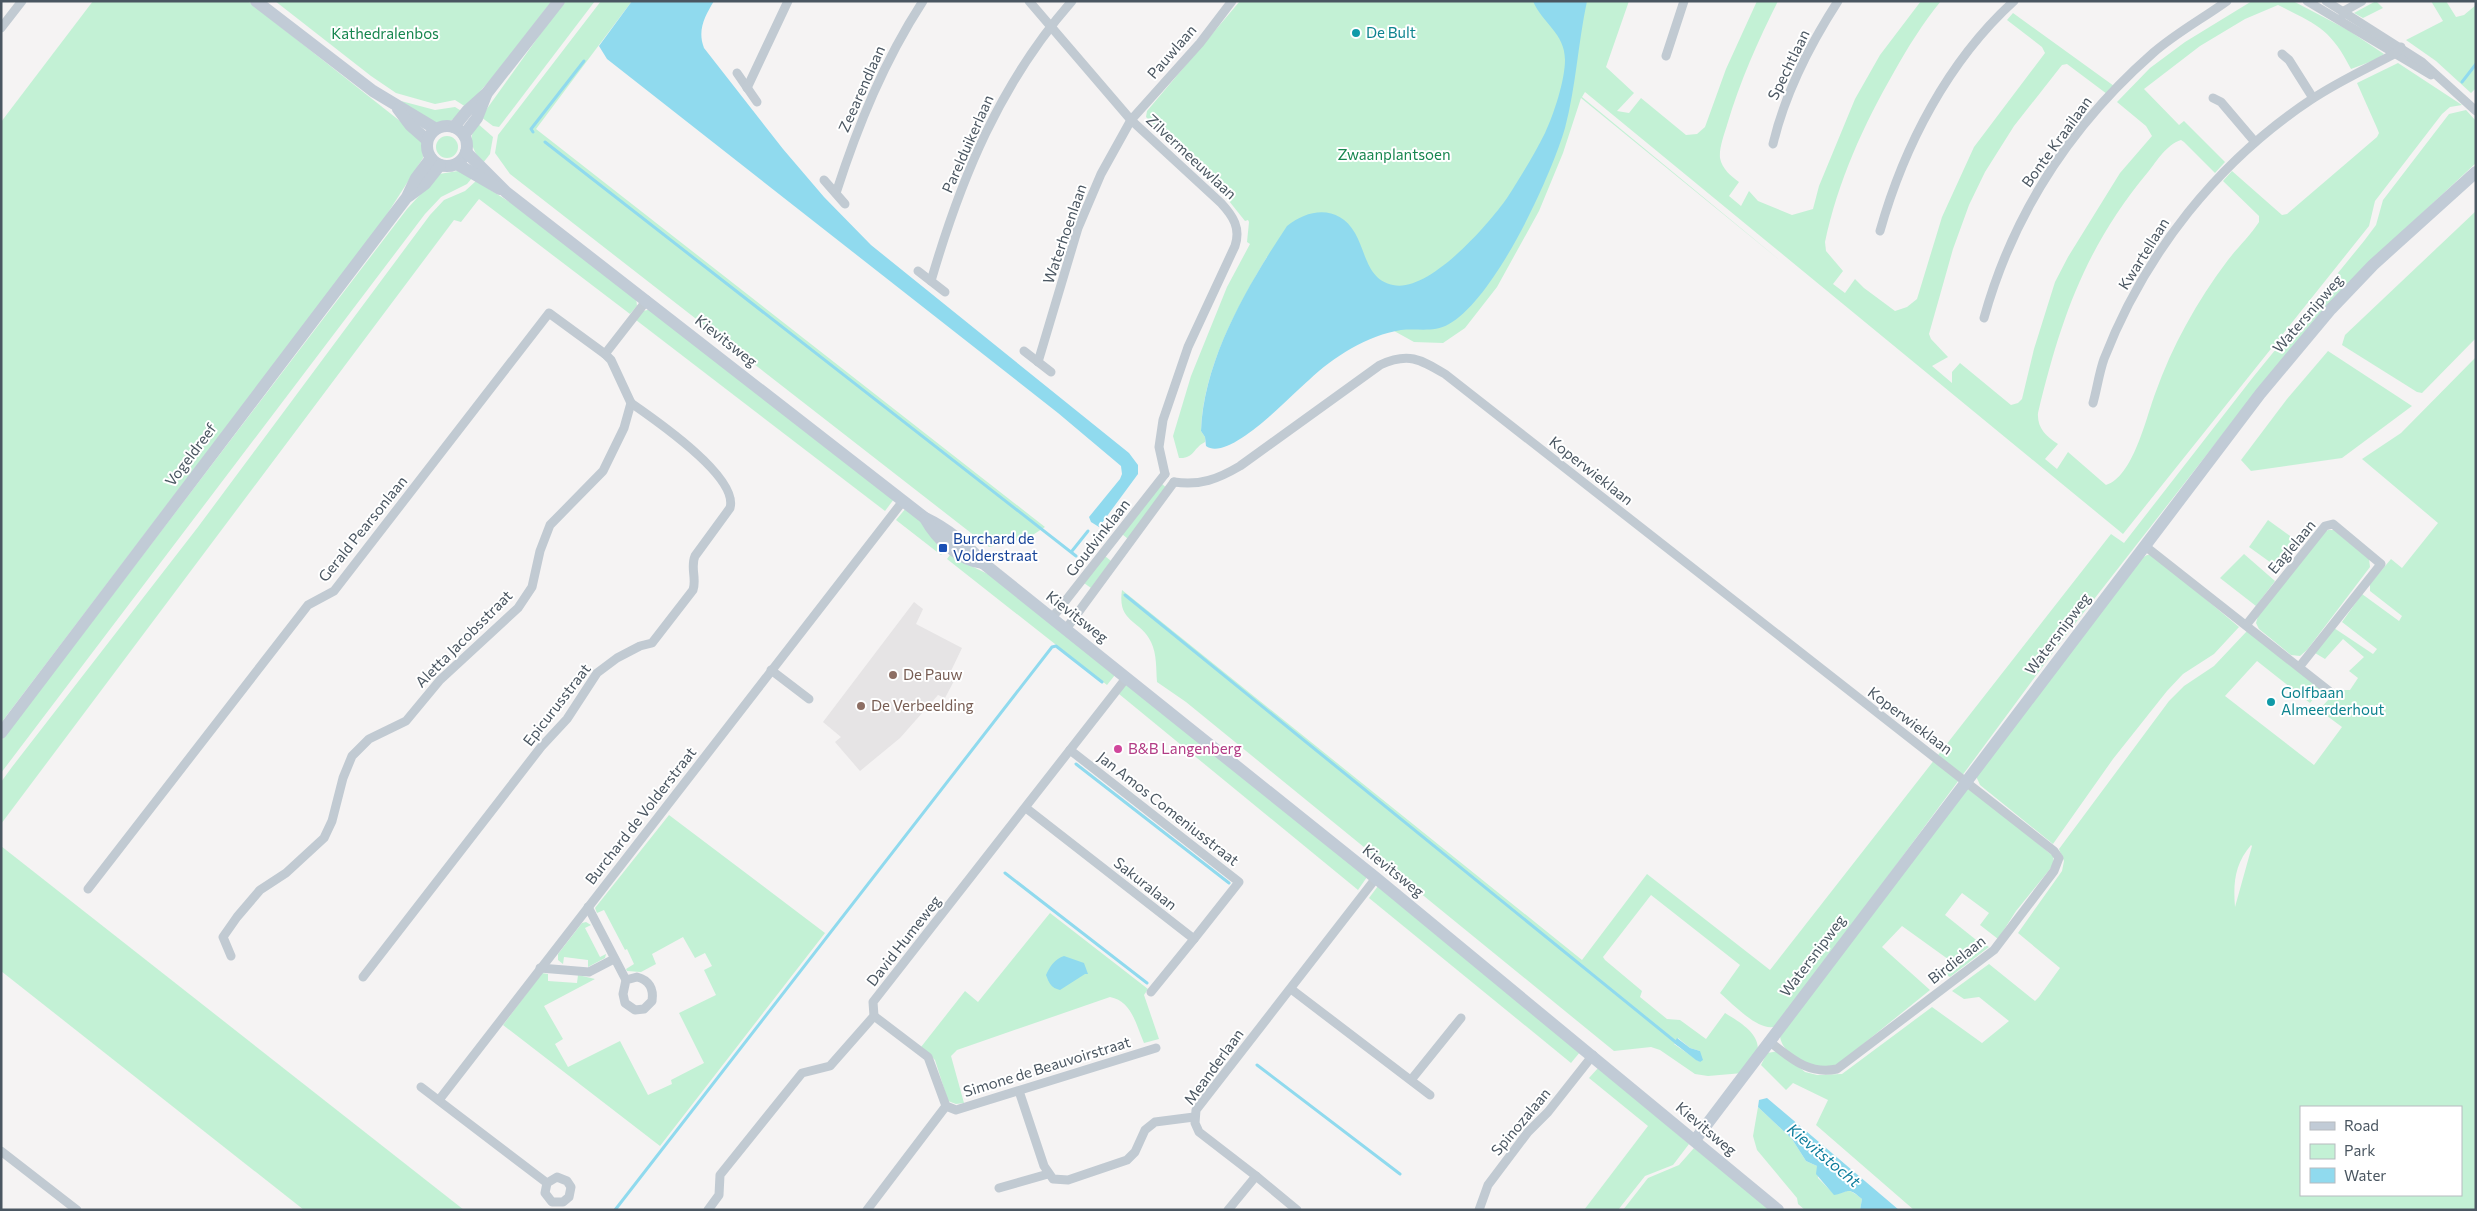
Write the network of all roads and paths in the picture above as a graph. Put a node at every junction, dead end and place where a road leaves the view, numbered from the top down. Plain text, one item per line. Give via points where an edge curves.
1 (22, 1) edge
2 (256, 1) edge
3 (559, 1) edge
4 (788, 1) edge
5 (924, 1) edge
6 (1029, 1) edge
7 (1072, 1) edge
8 (1232, 1) edge
9 (1684, 1) edge
10 (1838, 1) edge
11 (2014, 1) edge
12 (2227, 1) edge
13 (2306, 1) edge
14 (2326, 1) edge
15 (2362, 1) edge
16 (2342, 16) junction
17 (1050, 27) junction
18 (1, 28) edge
19 (2398, 50) junction
20 (2282, 54) dead end
21 (1666, 56) dead end
22 (736, 73) dead end
23 (747, 88) junction
24 (487, 93) junction
25 (2214, 98) dead end
26 (2313, 98) junction
27 (757, 102) dead end
28 (398, 109) junction
29 (2476, 111) edge
30 (1132, 120) junction
31 (454, 127) junction
32 (436, 129) junction
33 (464, 135) junction
34 (427, 140) junction
35 (2255, 142) junction
36 (1773, 144) dead end
37 (466, 152) junction
38 (435, 162) junction
39 (457, 164) junction
40 (2476, 172) edge
41 (824, 180) dead end
42 (506, 192) junction
43 (836, 193) junction
44 (845, 204) dead end
45 (1880, 231) dead end
46 (918, 271) dead end
47 (931, 281) junction
48 (945, 292) dead end
49 (647, 300) junction
50 (1984, 318) dead end
51 (1024, 351) dead end
52 (605, 354) junction
53 (1038, 362) junction
54 (1051, 372) dead end
55 (631, 403) junction
56 (2093, 403) dead end
57 (1165, 474) junction
58 (1174, 482) junction
59 (903, 500) junction
60 (2145, 546) junction
61 (1052, 618) junction
62 (2247, 624) junction
63 (1066, 628) junction
64 (2300, 666) junction
65 (771, 670) junction
66 (1127, 677) junction
67 (2329, 691) dead end
68 (808, 699) dead end
69 (1, 733) edge
70 (1070, 750) junction
71 (1968, 781) junction
72 (1026, 808) junction
73 (1376, 878) junction
74 (88, 889) dead end
75 (588, 907) junction
76 (1194, 939) junction
77 (231, 956) dead end
78 (614, 959) junction
79 (540, 968) junction
80 (363, 977) dead end
81 (626, 980) dead end
82 (1291, 989) junction
83 (1151, 992) dead end
84 (874, 1016) junction
85 (1461, 1018) dead end
86 (1770, 1042) junction
87 (1156, 1048) dead end
88 (1593, 1055) junction
89 (1411, 1080) junction
90 (421, 1087) dead end
91 (1019, 1091) junction
92 (1430, 1095) dead end
93 (438, 1100) junction
94 (946, 1106) junction
95 (1194, 1117) junction
96 (1695, 1140) junction
97 (1, 1151) edge
98 (1048, 1174) junction
99 (1256, 1176) junction
100 (547, 1182) dead end
101 (999, 1188) dead end
102 (77, 1210) edge
103 (708, 1210) edge
104 (867, 1210) edge
105 (1228, 1210) edge
106 (1297, 1210) edge
107 (1479, 1210) edge
108 (1778, 1210) edge

1 - 18 street
2 - 28 street
3 - 24 street
4 - 23 street
5 - 43 street, Zeearendlaan via 881,75
6 - 17 street, Zilvermeeuwlaan
7 - 17 street, Parelduikerlaan
8 - 30 street, Pauwlaan
9 - 21 street
10 - 36 street, Spechtlaan via 1798,72 1780,116
11 - 45 street via 1969,50 1934,101 1908,151 1891,192
12 - 50 street, Bonte Kraailaan via 2153,53 2089,118 2040,184 2024,213 1998,272
13 - 16 street
14 - 16 street
15 - 16 street
16 - 19 street
17 - 30 street, Zilvermeeuwlaan
17 - 47 street, Parelduikerlaan via 999,103 953,210
19 - 26 street, Kwartellaan
19 - 29 street via 2422,62
20 - 26 street via 2290,60
22 - 23 street
23 - 27 street
24 - 31 street
24 - 33 street via 477,118
25 - 35 street
26 - 35 street, Kwartellaan
28 - 32 street via 417,116
28 - 34 street
30 - 53 street, Waterhoenlaan via 1101,174 1078,228
30 - 57 street, Zilvermeeuwlaan via 1221,203 1238,229 1235,246 1188,348 1163,420 1159,447
31 - 32 street
31 - 33 street
32 - 34 street
33 - 37 street
34 - 38 street via 428,153
35 - 56 street, Kwartellaan via 2207,189 2150,266 2104,360
37 - 39 street
37 - 42 street, Kievitsweg
38 - 39 street
38 - 69 street, Vogeldreef via 416,178 407,197
39 - 42 street, Kievitsweg
40 - 60 street, Watersnipweg via 2373,265 2331,309 2260,394
41 - 43 street
42 - 49 street, Kievitsweg
43 - 44 street
46 - 47 street
47 - 48 street
49 - 52 street
49 - 59 street, Kievitsweg
51 - 53 street
52 - 55 street
52 - 74 street, Gerald Pearsonlaan via 549,313 334,591 308,606
53 - 54 street
55 - 77 street, Aletta Jacobsstraat via 624,428 603,471 550,526 540,551 532,587 518,608 440,680 406,722 369,739 352,756 324,838 286,874 260,890 237,917 223,937
55 - 80 street, Epicurusstraat via 679,437 708,464 730,494 730,508 692,562 695,585 652,643 617,658 597,673 567,719 541,746
57 - 58 street
57 - 61 street, Goudvinklaan
58 - 63 street, Goudvinklaan
58 - 71 street, Koperwieklaan via 1188,484 1217,479 1380,366 1407,357 1423,360
59 - 61 street, Kievitsweg via 950,534
59 - 65 street, Burchard de Volderstraat
60 - 62 street
60 - 71 street, Watersnipweg
61 - 63 street, Kievitsweg
62 - 64 street
62 - 64 street, Eaglelaan via 2325,526 2333,524 2345,533 2381,564
63 - 66 street, Kievitsweg
64 - 67 street
65 - 68 street
65 - 75 street, Burchard de Volderstraat
66 - 70 street, David Humeweg
66 - 73 street, Kievitsweg
70 - 72 street, David Humeweg
70 - 76 street, Jan Amos Comeniusstraat via 1238,882
71 - 86 street, Watersnipweg
71 - 86 street, Birdielaan via 2059,858 2054,871 2012,928 1994,950 1836,1069 1814,1071
72 - 76 street, Sakuralaan
72 - 84 street, David Humeweg via 873,1002
73 - 82 street, Meanderlaan
73 - 88 street, Kievitsweg
75 - 78 street, Burchard de Volderstraat
75 - 79 street, Burchard de Volderstraat
76 - 83 street
78 - 79 street via 589,972
78 - 81 street, Burchard de Volderstraat
79 - 93 street, Burchard de Volderstraat
82 - 89 street
82 - 95 street, Meanderlaan via 1198,1106
84 - 94 street, Simone de Beauvoirstraat via 928,1057
84 - 103 street, David Humeweg via 830,1066 802,1073 720,1175 720,1195
85 - 89 street
86 - 96 street, Watersnipweg
87 - 91 street, Simone de Beauvoirstraat
88 - 96 street, Kievitsweg
88 - 107 street, Spinozalaan via 1488,1185
89 - 92 street
90 - 93 street
91 - 94 street, Simone de Beauvoirstraat via 956,1110
91 - 98 street
93 - 100 street
94 - 104 street
95 - 98 street via 1155,1122 1145,1130 1135,1152 1127,1160 1068,1180 1053,1179
95 - 99 street, Meanderlaan via 1199,1132
96 - 108 street, Kievitsweg
97 - 102 street
98 - 101 street
99 - 105 street
99 - 106 street, Meanderlaan

